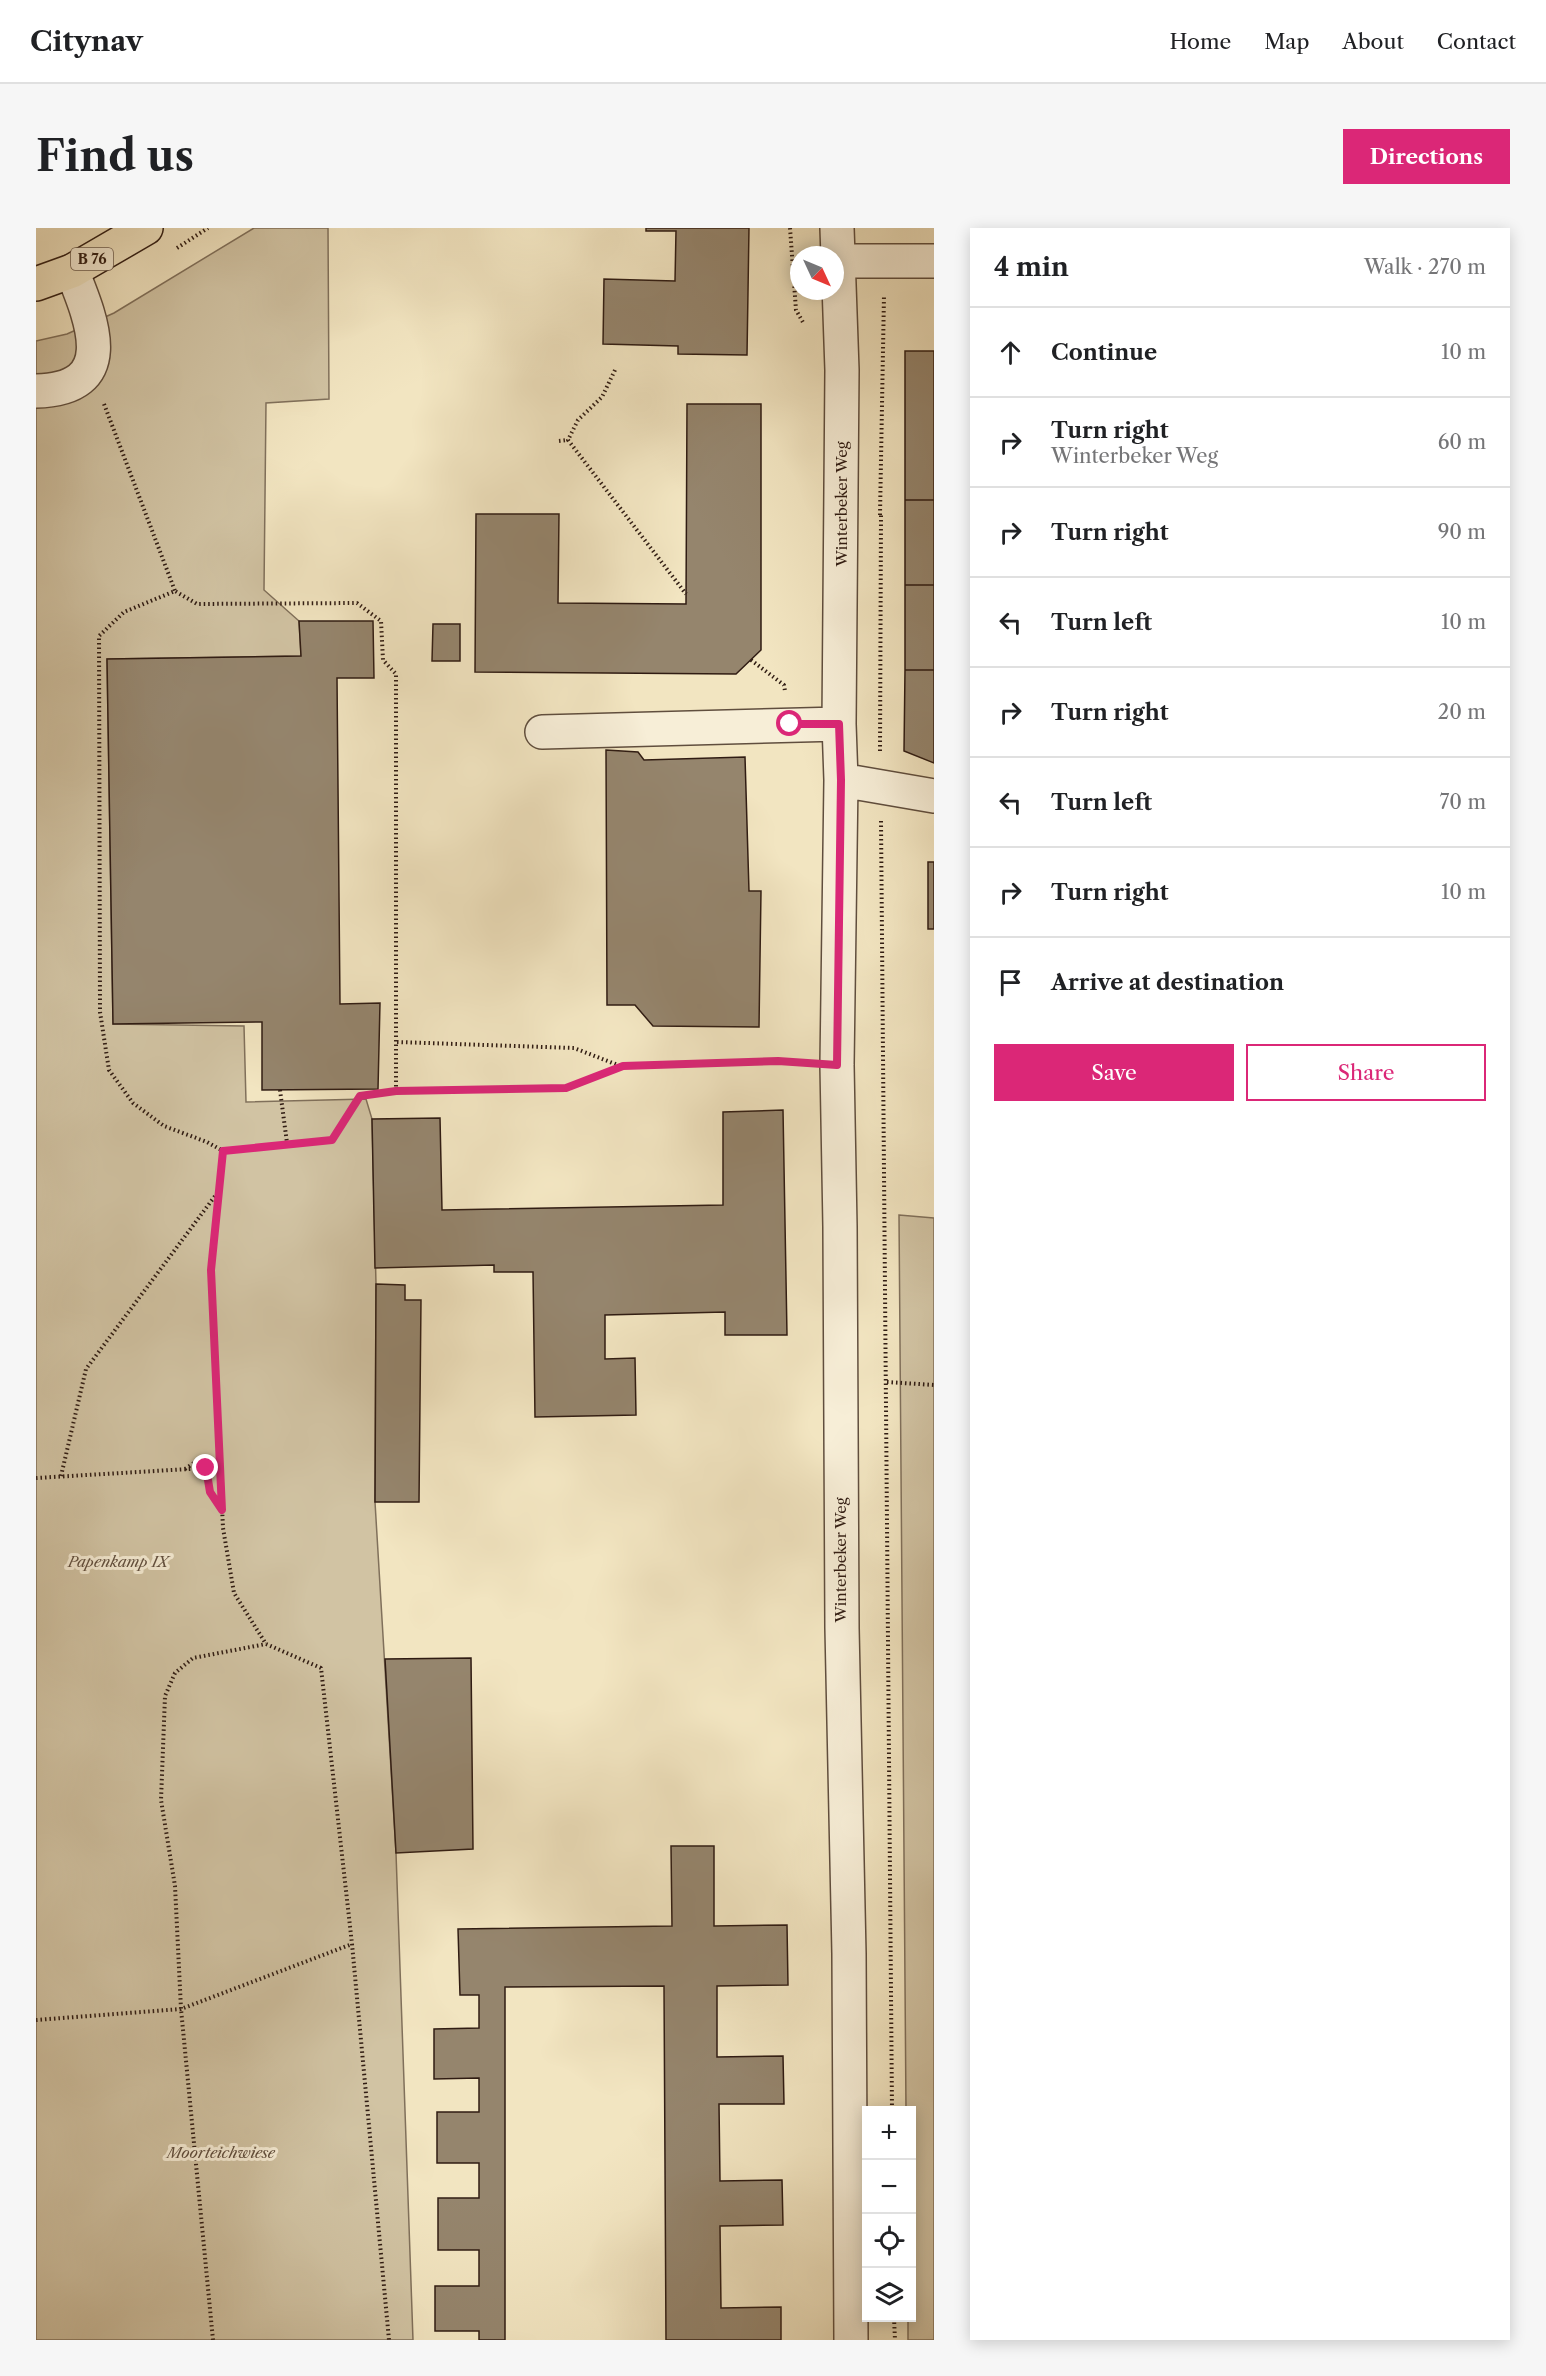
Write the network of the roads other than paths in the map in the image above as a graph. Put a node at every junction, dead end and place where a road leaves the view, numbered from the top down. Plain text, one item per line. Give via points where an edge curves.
1 (146, 228) edge
2 (837, 228) edge
3 (838, 246) edge
4 (844, 261) edge
5 (934, 261) edge
6 (72, 272) junction
7 (36, 284) edge
8 (839, 300) edge
9 (36, 391) edge
10 (839, 724) junction
11 (542, 732) dead end
12 (841, 780) junction
13 (934, 796) edge
14 (851, 2340) edge

1 - 6 highway, B 76
2 - 3 street, Winterbeker Weg
4 - 5 street
6 - 7 highway, B 76
6 - 9 street via 85,304 94,353 81,379
8 - 10 street, Winterbeker Weg
10 - 11 street
10 - 12 street, Winterbeker Weg
12 - 13 street
12 - 14 street, Winterbeker Weg via 837,1065

